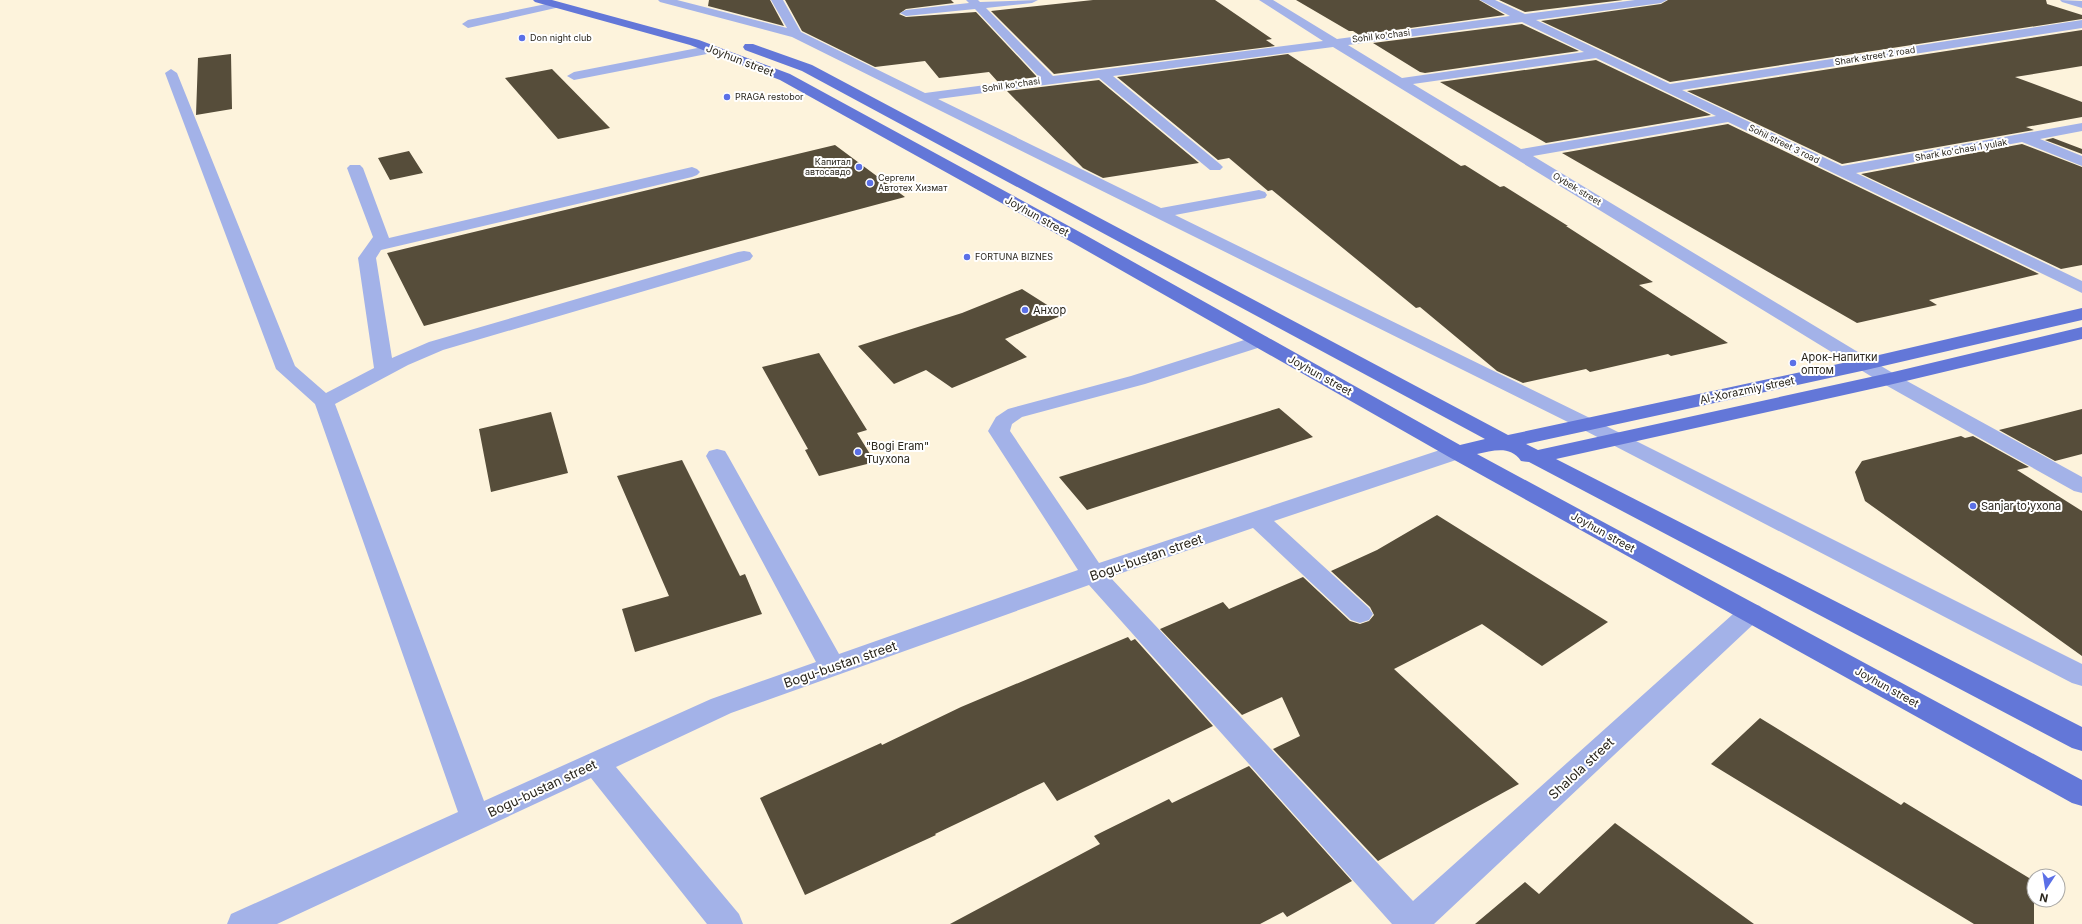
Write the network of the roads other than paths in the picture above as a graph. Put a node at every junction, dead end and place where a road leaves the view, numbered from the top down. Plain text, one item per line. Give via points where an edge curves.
1 (580, 0) edge
2 (664, 0) edge
3 (777, 0) edge
4 (1032, 0) edge
5 (1265, 0) edge
6 (1486, 0) edge
7 (1661, 0) edge
8 (2066, 0) edge
9 (547, 2) edge
10 (975, 3) edge
11 (2082, 5) edge
12 (906, 13) dead end
13 (1522, 17) junction
14 (468, 24) dead end
15 (2082, 24) edge
16 (796, 34) junction
17 (1334, 42) junction
18 (713, 49) junction
19 (1596, 54) junction
20 (172, 73) dead end
21 (1101, 73) junction
22 (574, 76) dead end
23 (1050, 80) junction
24 (1400, 82) junction
25 (1668, 88) junction
26 (922, 97) junction
27 (1730, 118) junction
28 (2082, 127) edge
29 (2024, 138) junction
30 (1520, 154) junction
31 (2082, 161) edge
32 (1215, 167) dead end
33 (355, 168) dead end
34 (1840, 171) junction
35 (692, 172) dead end
36 (1258, 195) dead end
37 (1157, 213) junction
38 (375, 246) junction
39 (744, 256) dead end
40 (2082, 288) edge
41 (2082, 314) edge
42 (2082, 333) edge
43 (1260, 342) junction
44 (1866, 364) junction
45 (384, 370) junction
46 (1889, 379) junction
47 (324, 402) junction
48 (1587, 424) junction
49 (1614, 438) junction
50 (1506, 442) junction
51 (1458, 452) junction
52 (717, 456) dead end
53 (1534, 457) junction
54 (2082, 486) edge
55 (1257, 519) junction
56 (1093, 574) junction
57 (1751, 612) junction
58 (1360, 614) dead end
59 (832, 666) junction
60 (2082, 676) edge
61 (2082, 740) edge
62 (596, 763) junction
63 (2082, 794) edge
64 (474, 818) junction
65 (243, 924) edge
66 (726, 924) edge
67 (1412, 924) edge

1 - 50 main road, Joyhun street via 702,33 807,68
2 - 16 street
3 - 16 street
4 - 10 street
5 - 17 street, Oybek street
6 - 13 street, Sohil street 3 road
7 - 13 street, Sohil ko'chasi
8 - 11 street
9 - 14 street
9 - 18 main road, Joyhun street
10 - 12 street
10 - 23 street
13 - 17 street, Sohil ko'chasi
13 - 19 street, Sohil street 3 road
15 - 25 street, Shark street 2 road
16 - 26 street
17 - 21 street, Sohil ko'chasi
17 - 24 street, Oybek street
18 - 22 street
18 - 43 main road, Joyhun street via 747,60 785,77
19 - 24 street
19 - 25 street, Sohil street 3 road
20 - 47 street via 286,370
21 - 23 street, Sohil ko'chasi
21 - 32 street
23 - 26 street, Sohil ko'chasi
24 - 30 street, Oybek street
25 - 27 street, Sohil street 3 road
26 - 37 street
27 - 30 street
27 - 34 street, Sohil street 3 road
28 - 29 street, Shark ko'chasi 1 yulak
29 - 31 street
29 - 34 street, Shark ko'chasi 1 yulak
30 - 44 street, Oybek street
33 - 38 street via 381,237
34 - 40 street, Sohil street 3 road
35 - 38 street
36 - 37 street
37 - 48 street
38 - 45 street via 366,258
39 - 45 street via 436,346
41 - 44 main road, Al-Xorazmiy street
42 - 46 main road, Al-Xorazmiy street
43 - 51 main road, Joyhun street
43 - 56 street via 1200,363 1015,413 1003,420 999,431
44 - 46 street, Oybek street
44 - 48 main road, Al-Xorazmiy street
45 - 47 street
46 - 49 main road, Al-Xorazmiy street
46 - 54 street, Oybek street
47 - 64 street
48 - 49 street
48 - 50 main road, Al-Xorazmiy street
49 - 53 main road, Al-Xorazmiy street
49 - 60 street
50 - 51 main road, Al-Xorazmiy street
50 - 53 main road, Joyhun street
51 - 53 main road
51 - 55 street, Bogu-bustan street
51 - 57 main road, Joyhun street
52 - 59 street
53 - 61 main road, Joyhun street
55 - 56 street, Bogu-bustan street
55 - 58 street
56 - 59 street, Bogu-bustan street
56 - 67 street
57 - 63 main road, Joyhun street
57 - 67 street, Shalola street
59 - 62 street, Bogu-bustan street via 721,706
62 - 64 street, Bogu-bustan street
62 - 66 street
64 - 65 street, Bogu-bustan street

